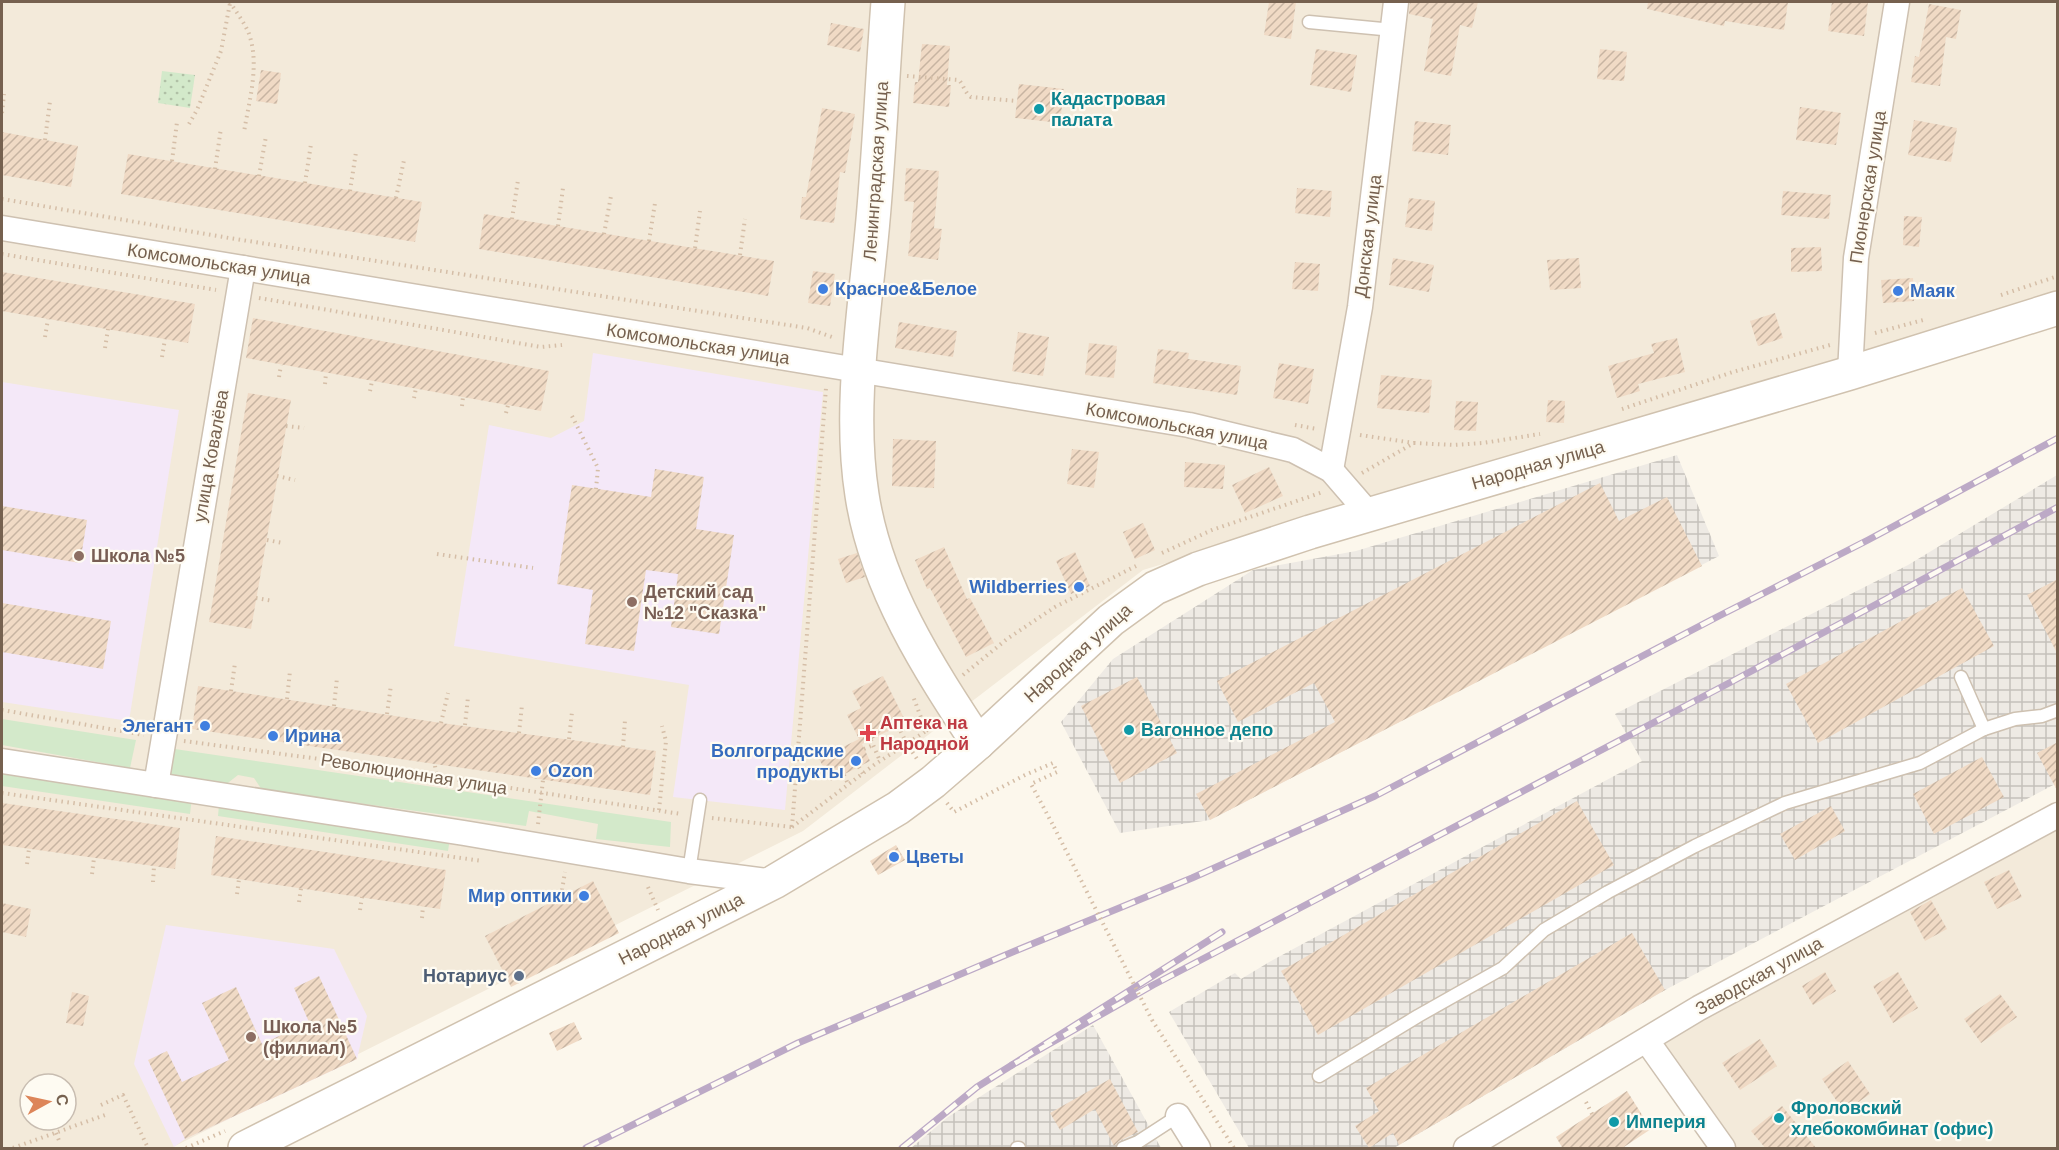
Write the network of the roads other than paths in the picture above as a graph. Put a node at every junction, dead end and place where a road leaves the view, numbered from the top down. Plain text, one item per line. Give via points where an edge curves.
1 (888, 2) edge
2 (1396, 2) edge
3 (1897, 2) edge
4 (1309, 22) dead end
5 (1393, 30) junction
6 (2, 228) edge
7 (243, 268) junction
8 (2058, 308) edge
9 (859, 370) junction
10 (1850, 373) junction
11 (1331, 470) junction
12 (1370, 515) junction
13 (1961, 677) dead end
14 (2058, 711) edge
15 (1984, 729) junction
16 (978, 743) junction
17 (2, 761) edge
18 (156, 785) junction
19 (700, 800) dead end
20 (2058, 815) edge
21 (689, 872) junction
22 (774, 882) junction
23 (1647, 1041) junction
24 (1319, 1076) dead end
25 (1178, 1116) joint
26 (245, 1149) edge
27 (1123, 1149) edge
28 (1198, 1149) edge
29 (1466, 1149) edge
30 (1723, 1149) edge

1 - 9 street, Ленинградская улица
2 - 5 street, Донская улица
3 - 10 street, Пионерская улица via 1856,258
4 - 5 lane
5 - 11 street, Донская улица via 1360,307
6 - 7 street, Комсомольская улица
7 - 9 street, Комсомольская улица
7 - 18 street, улица Ковалёва
8 - 10 street, Народная улица
9 - 11 street, Комсомольская улица via 1190,424 1293,450
9 - 16 street, Ленинградская улица via 862,495 883,574 917,646
10 - 12 street, Народная улица
11 - 12 street, Комсомольская улица
12 - 16 street, Народная улица via 1198,569 1155,588 1111,620
13 - 15 lane
14 - 15 lane
15 - 24 lane via 1920,763 1785,803 1608,891 1544,930 1503,968
16 - 22 street, Народная улица via 898,808
17 - 18 street
18 - 21 street
19 - 21 lane
20 - 23 street, Заводская улица via 1699,1008
21 - 22 street
22 - 26 street, Народная улица
23 - 29 street, Заводская улица
23 - 30 street
25 - 27 lane
25 - 28 street

